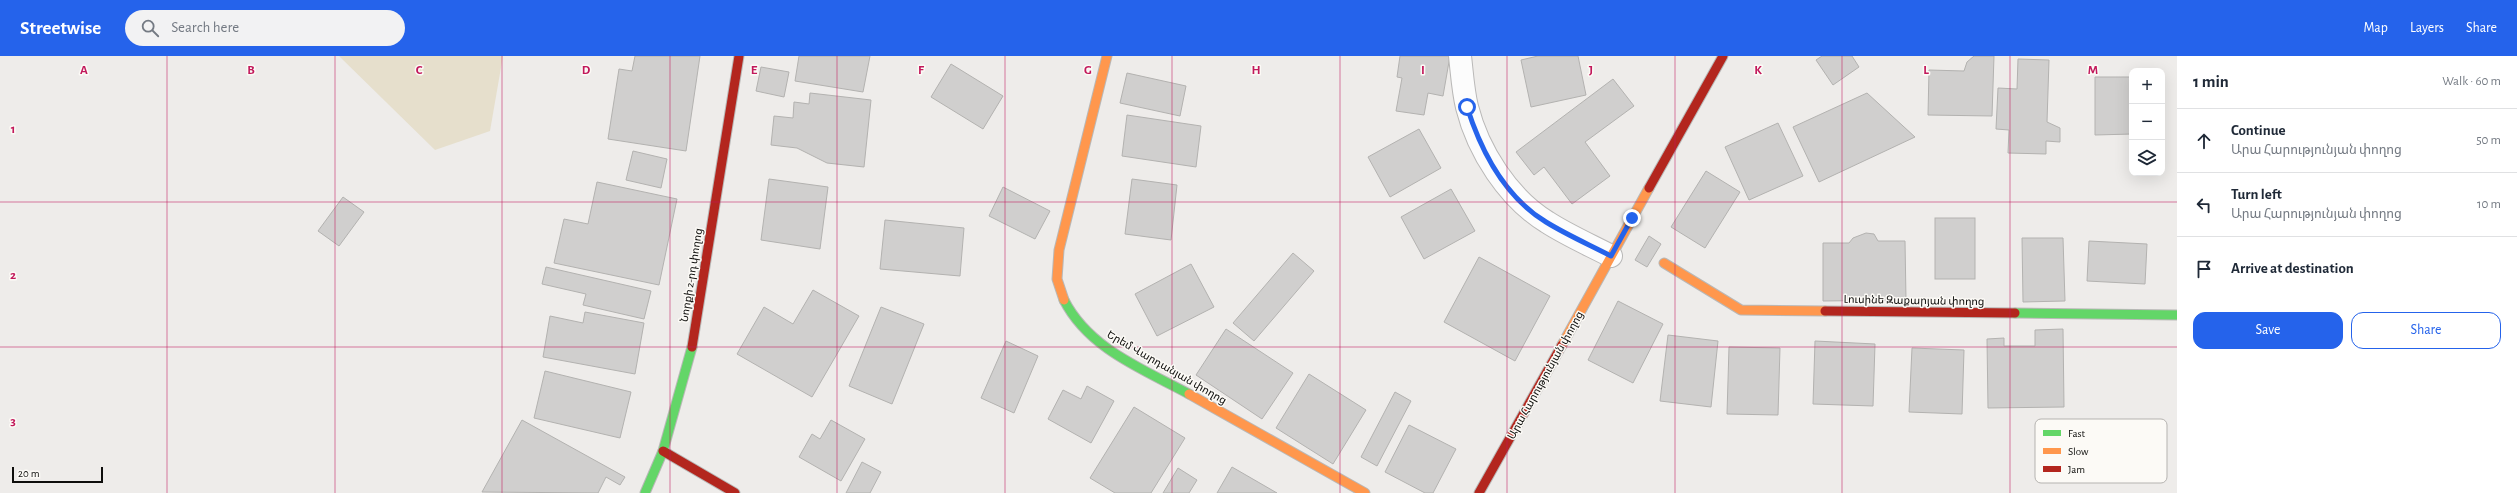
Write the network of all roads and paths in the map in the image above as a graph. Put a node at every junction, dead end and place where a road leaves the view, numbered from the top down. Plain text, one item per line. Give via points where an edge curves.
1 (739, 56) edge
2 (1107, 56) edge
3 (1460, 56) edge
4 (1723, 56) edge
5 (1611, 256) junction
6 (1664, 263) dead end
7 (2177, 315) edge
8 (663, 451) junction
9 (645, 493) edge
10 (735, 493) edge
11 (1365, 493) edge
12 (1478, 493) edge

1 - 8 street, Նորքի 2-րդ փողոց via 691,351
2 - 11 street, Երեմ Վարդանյան փողոց via 1059,250 1057,278 1066,304 1081,328 1102,346
3 - 5 street via 1467,107 1478,140 1494,168 1516,196 1545,222
4 - 5 street, Արա Հարությունյան փողոց
5 - 12 street, Արա Հարությունյան փողոց
6 - 7 street, Լուսինե Զաքարյան փողոց via 1741,310
8 - 9 street, Նորքի 2-րդ փողոց
8 - 10 street

